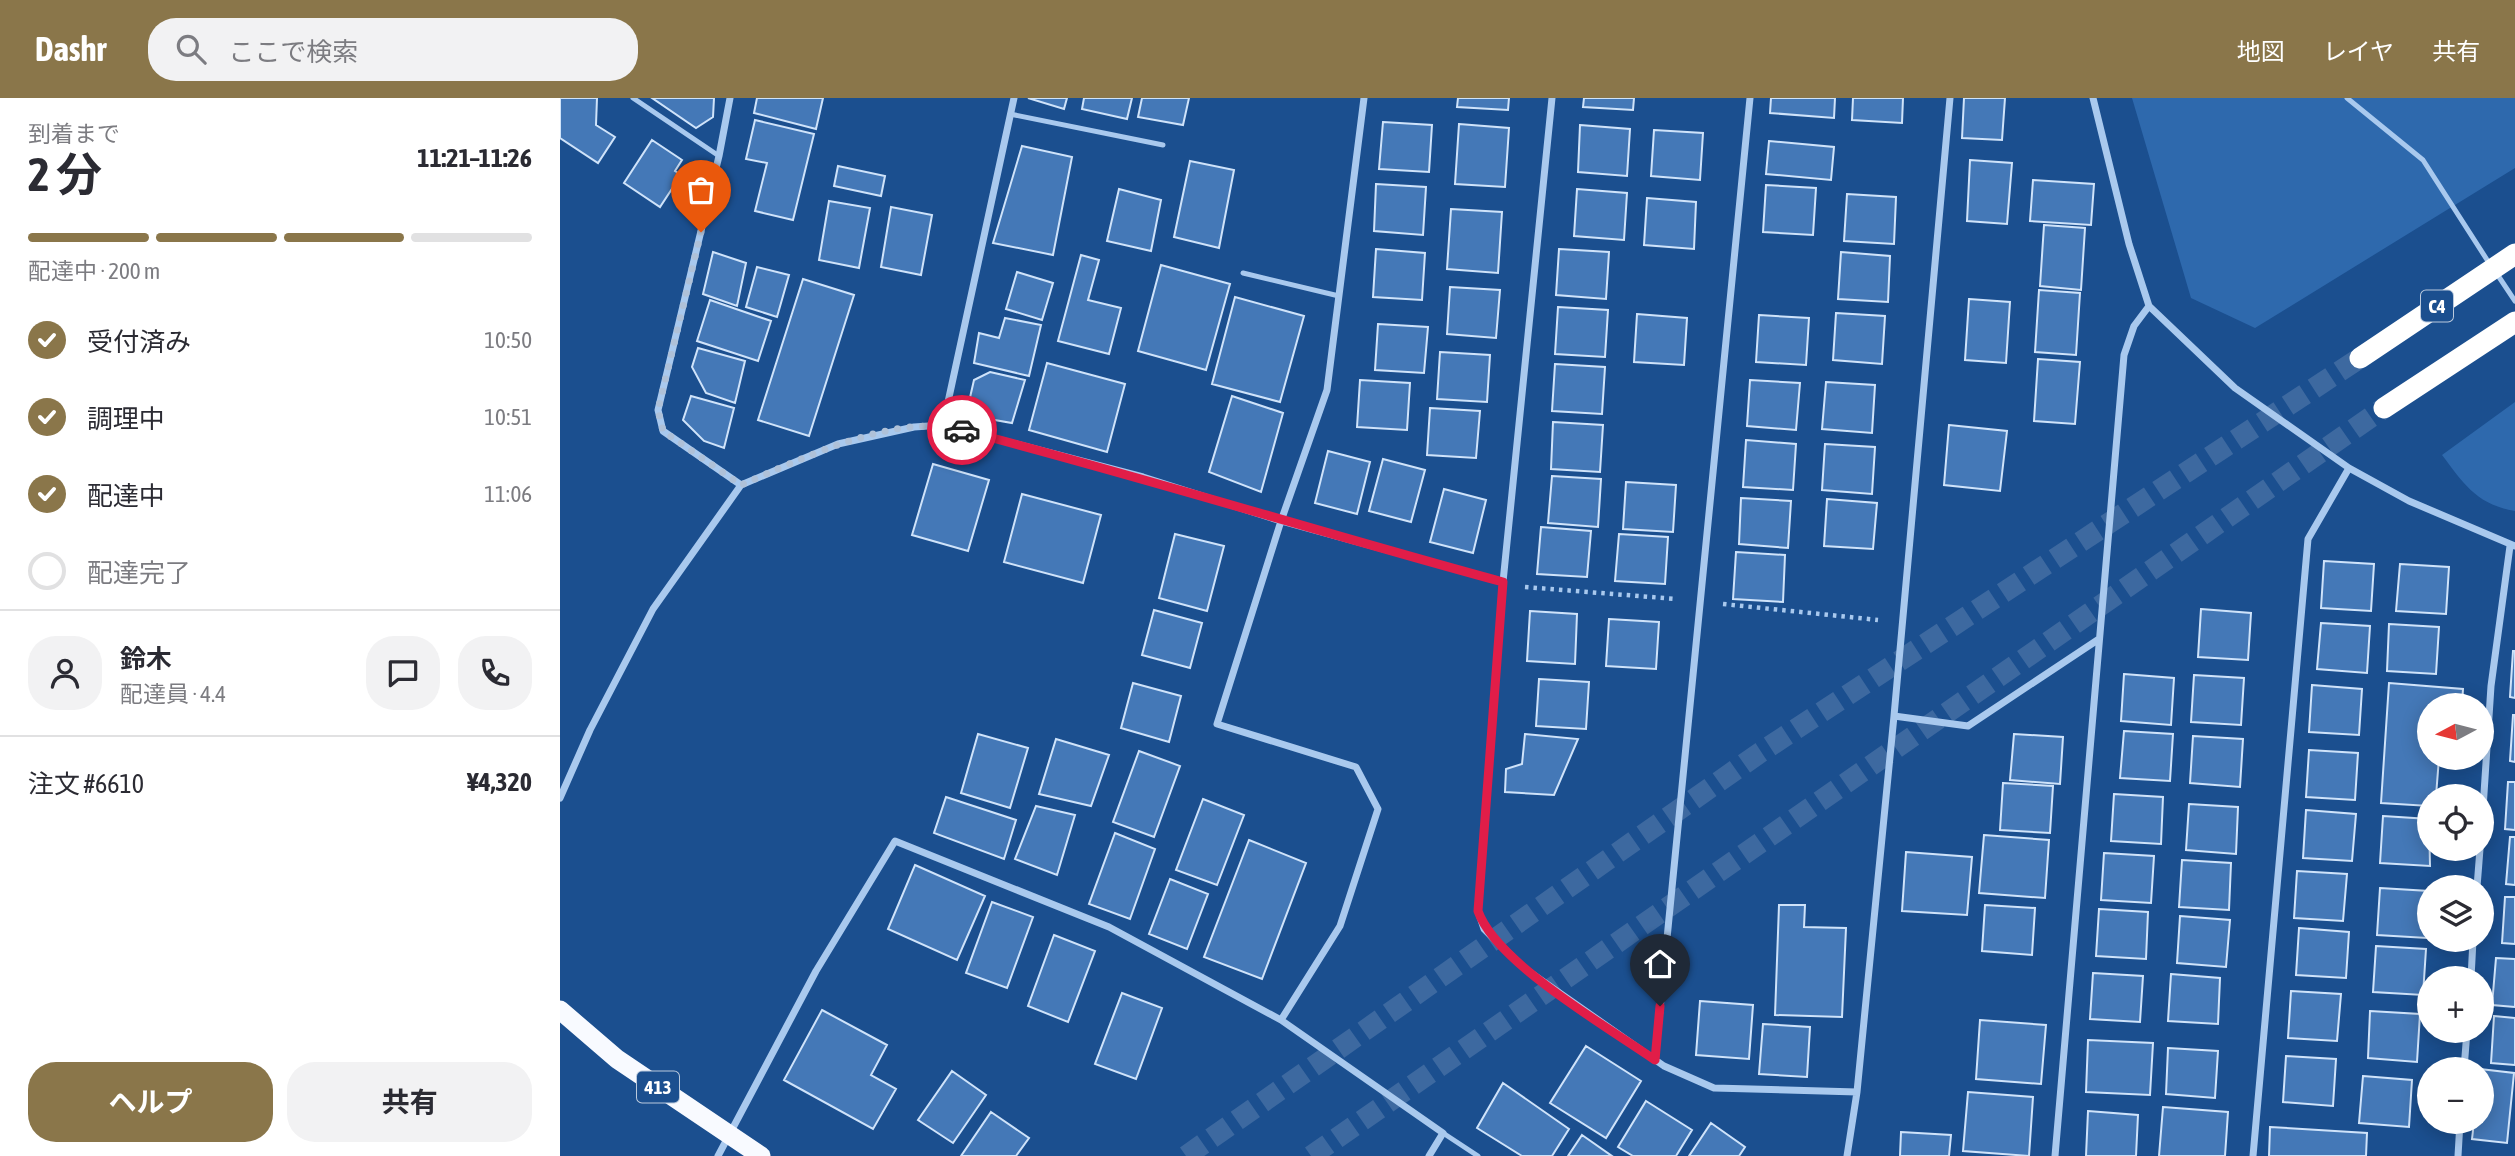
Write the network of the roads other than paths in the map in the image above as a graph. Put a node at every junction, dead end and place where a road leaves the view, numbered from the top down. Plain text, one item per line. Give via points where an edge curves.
1 (633, 98) edge
2 (730, 98) edge
3 (1014, 98) edge
4 (1364, 98) edge
5 (1552, 98) edge
6 (1750, 98) edge
7 (1950, 98) edge
8 (2093, 98) edge
9 (2347, 98) edge
10 (1010, 114) junction
11 (1163, 145) dead end
12 (719, 156) junction
13 (2515, 254) edge
14 (1243, 273) dead end
15 (1339, 296) junction
16 (2515, 301) edge
17 (2149, 306) junction
18 (2515, 322) edge
19 (2360, 358) tunnel mouth
20 (2384, 408) tunnel mouth
21 (943, 425) junction
22 (2349, 468) junction
23 (741, 485) junction
24 (1281, 521) junction
25 (2512, 546) edge
26 (1503, 582) junction
27 (2099, 639) junction
28 (1894, 716) junction
29 (2485, 784) edge
30 (560, 798) edge
31 (560, 1010) edge
32 (1281, 1020) junction
33 (1655, 1060) junction
34 (1857, 1092) junction
35 (1444, 1133) junction
36 (2459, 1134) edge
37 (727, 1135) junction
38 (718, 1156) edge
39 (761, 1156) edge
40 (1429, 1156) edge
41 (1478, 1156) edge
42 (1847, 1156) edge
43 (2055, 1156) edge
44 (2253, 1156) edge
45 (2458, 1156) edge

1 - 12 lane
2 - 12 street
3 - 10 street
4 - 15 street
5 - 26 street
6 - 33 street
7 - 28 street
8 - 17 street
9 - 16 lane via 2423,160
10 - 11 lane
10 - 21 street
12 - 23 street via 658,410 663,431
13 - 19 highway, C4, bridge
14 - 15 lane
15 - 24 street via 1327,390
17 - 22 street via 2235,388
17 - 27 street via 2134,326 2124,355
18 - 20 highway
21 - 23 street via 838,444
21 - 24 street via 1143,477
22 - 25 street via 2409,501
22 - 44 street via 2308,539
23 - 30 street via 653,609
24 - 26 street
24 - 32 street via 1217,724 1356,767 1378,809 1340,926
25 - 29 street via 2491,686
26 - 33 street via 1478,911 1484,929 1524,968
27 - 28 street via 1968,726
27 - 43 street
28 - 34 street
31 - 37 highway, 413 via 617,1059
32 - 35 street
32 - 37 street via 1109,927 895,841 816,971
33 - 34 street via 1714,1088
34 - 42 street
35 - 40 street
35 - 41 lane
36 - 45 street
37 - 38 street
37 - 39 highway, 413

